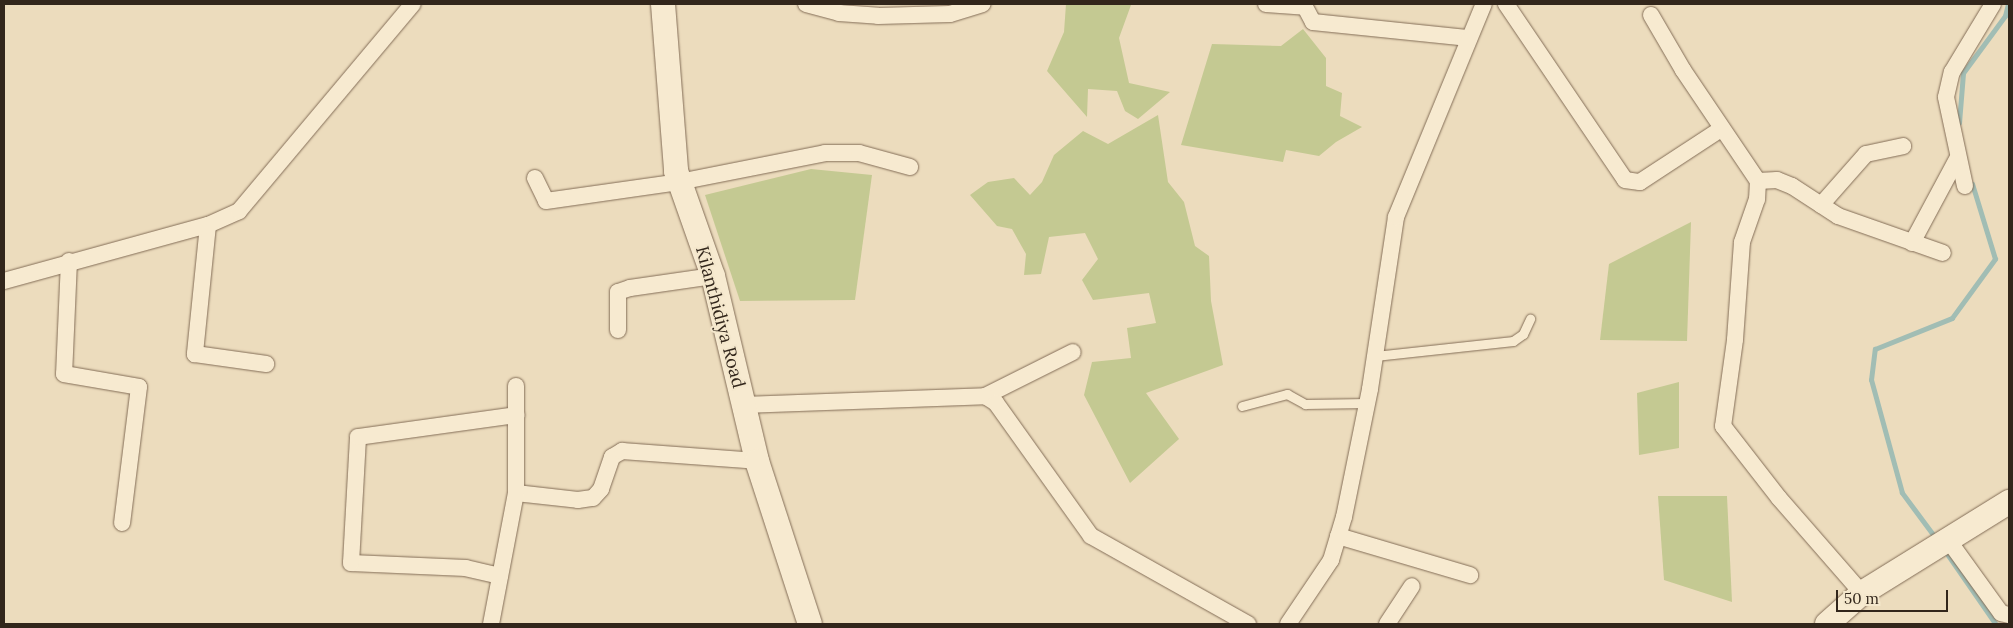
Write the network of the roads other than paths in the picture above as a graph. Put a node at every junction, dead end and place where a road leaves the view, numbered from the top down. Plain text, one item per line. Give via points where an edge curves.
1 (414, 4) edge
2 (663, 4) edge
3 (806, 4) edge
4 (983, 4) edge
5 (1266, 4) edge
6 (1484, 4) edge
7 (1506, 4) edge
8 (1993, 4) edge
9 (1652, 15) dead end
10 (1469, 38) junction
11 (1722, 130) junction
12 (1903, 146) dead end
13 (1957, 158) junction
14 (910, 166) dead end
15 (535, 178) dead end
16 (1758, 181) junction
17 (679, 182) junction
18 (1965, 186) dead end
19 (1821, 205) junction
20 (208, 225) junction
21 (1912, 243) junction
22 (1943, 252) dead end
23 (69, 261) junction
24 (713, 276) junction
25 (4, 281) edge
26 (1530, 318) dead end
27 (618, 330) dead end
28 (1073, 352) dead end
29 (1375, 356) junction
30 (266, 364) dead end
31 (516, 386) dead end
32 (985, 396) junction
33 (1367, 403) junction
34 (743, 404) junction
35 (1242, 406) dead end
36 (516, 415) junction
37 (757, 461) junction
38 (516, 493) junction
39 (2009, 502) edge
40 (122, 523) dead end
41 (1338, 536) junction
42 (1941, 546) junction
43 (1470, 575) dead end
44 (500, 576) junction
45 (1412, 586) dead end
46 (1862, 593) junction
47 (2009, 615) edge
48 (492, 624) edge
49 (810, 624) edge
50 (1248, 624) edge
51 (1288, 624) edge
52 (1387, 624) edge
53 (1827, 624) edge

1 - 20 street via 239,211
2 - 17 street, Kilanthidiya Road via 671,135
3 - 4 street via 839,13 878,16 950,14
5 - 10 street via 1305,7 1312,22
6 - 10 street
7 - 11 street via 1625,180 1640,182
8 - 13 street via 1948,82 1946,97
9 - 11 street
10 - 29 street via 1396,217
11 - 16 street
12 - 19 street via 1866,154
13 - 18 street
13 - 21 street
14 - 17 street via 860,153 825,153
15 - 17 street via 546,200
16 - 19 street via 1777,180
16 - 46 street via 1757,199 1742,242 1735,340 1724,426 1778,498
17 - 24 street, Kilanthidiya Road
19 - 21 street via 1838,216
20 - 23 street
20 - 30 street via 195,354
21 - 22 street
23 - 25 street
23 - 40 street via 64,374 139,387
24 - 27 street via 618,292
24 - 34 street, Kilanthidiya Road
26 - 29 lane via 1523,334 1513,341
28 - 32 street
29 - 33 street
31 - 36 street
32 - 34 street
32 - 50 street via 996,403 1091,536
33 - 35 lane via 1305,404 1287,394
33 - 41 street
34 - 37 street, Kilanthidiya Road
36 - 38 street
36 - 44 street via 358,436 351,563 466,568
37 - 38 street via 622,451 612,457 601,489 593,498 578,500
37 - 49 street, Kilanthidiya Road
38 - 44 street
39 - 42 street
41 - 43 street
41 - 51 street via 1331,560
42 - 46 street
42 - 47 street via 1996,606
44 - 48 street
45 - 52 street
46 - 53 street

